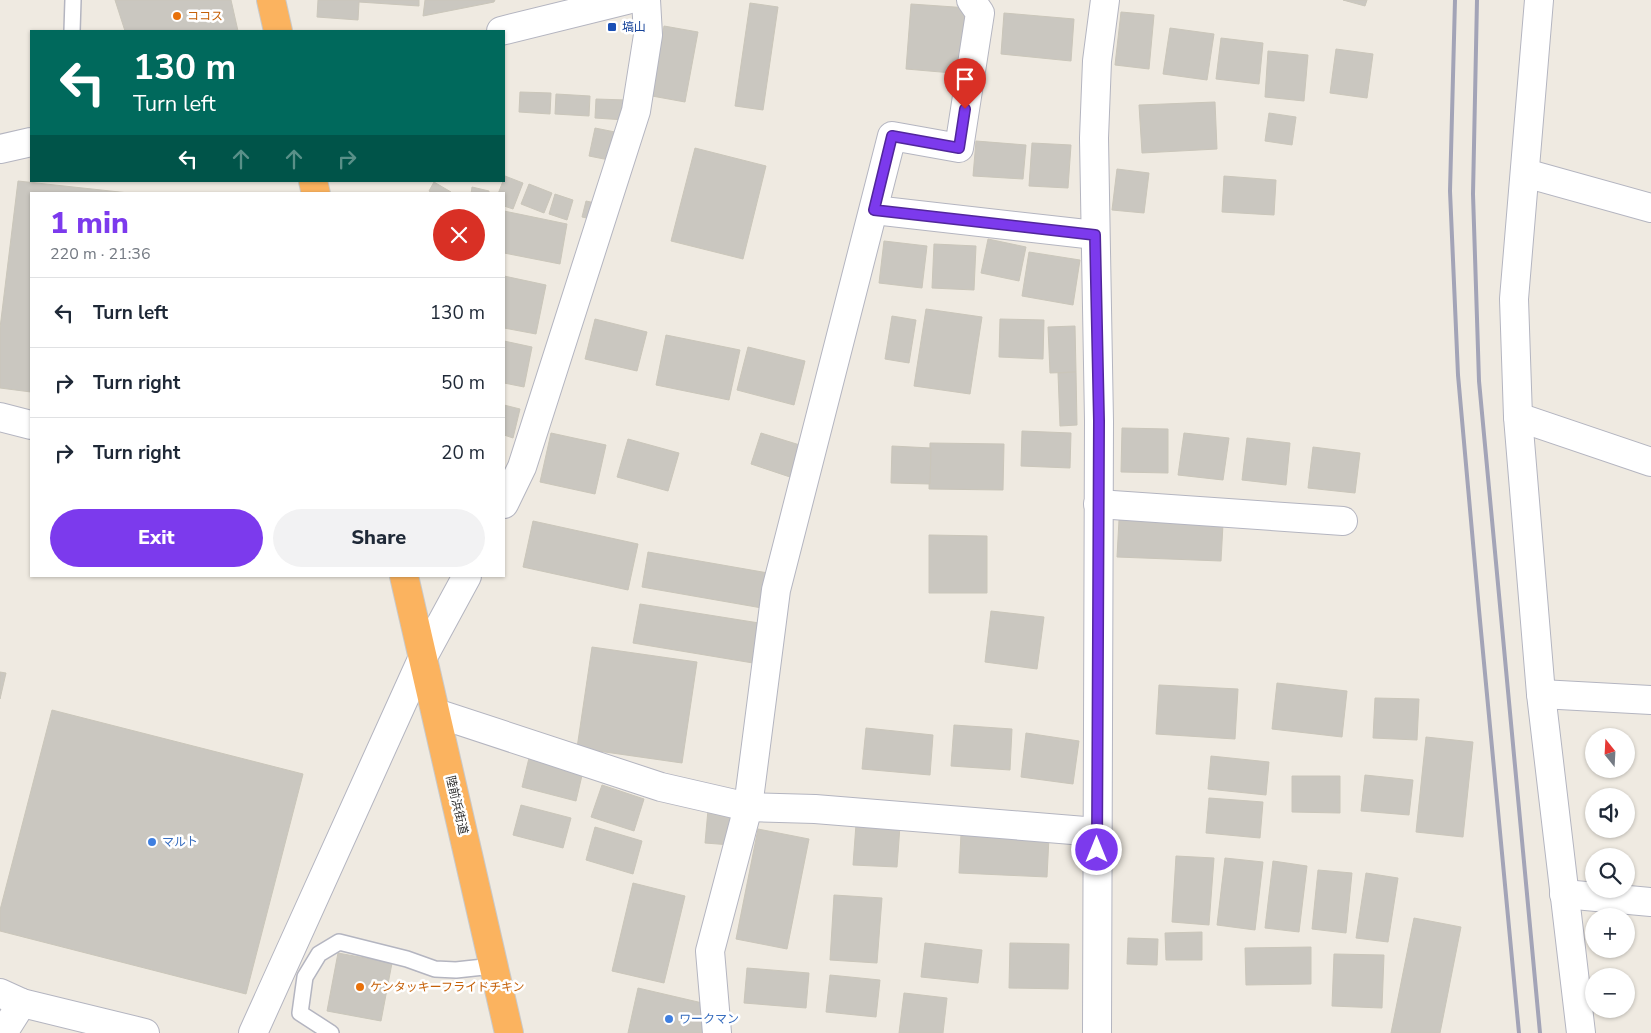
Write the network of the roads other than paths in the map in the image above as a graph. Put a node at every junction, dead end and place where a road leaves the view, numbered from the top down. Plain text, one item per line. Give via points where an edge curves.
1 (73, 0) edge
2 (271, 0) edge
3 (627, 0) edge
4 (646, 0) edge
5 (971, 0) edge
6 (1105, 0) edge
7 (1539, 0) edge
8 (583, 5) edge
9 (72, 30) edge
10 (278, 30) edge
11 (504, 30) edge
12 (30, 142) edge
13 (0, 149) edge
14 (1524, 173) junction
15 (1651, 208) edge
16 (874, 210) junction
17 (1095, 235) junction
18 (0, 417) edge
19 (1518, 417) junction
20 (30, 425) edge
21 (1651, 462) edge
22 (505, 502) edge
23 (1098, 504) junction
24 (1343, 521) dead end
25 (466, 577) edge
26 (401, 578) edge
27 (423, 657) junction
28 (1541, 694) junction
29 (1651, 700) edge
30 (436, 713) junction
31 (748, 807) junction
32 (1097, 832) junction
33 (1564, 894) junction
34 (1651, 902) edge
35 (494, 966) junction
36 (11, 998) edge
37 (3, 1033) edge
38 (145, 1033) edge
39 (253, 1033) edge
40 (331, 1033) edge
41 (509, 1033) edge
42 (717, 1033) edge
43 (1097, 1033) edge
44 (1581, 1033) edge

1 - 9 lane
2 - 10 highway
3 - 8 street
4 - 22 street via 648,35 636,111 522,467
5 - 16 street via 980,13 959,148 892,136
6 - 17 street via 1097,61
7 - 14 street
8 - 11 street
12 - 13 street
14 - 15 street
14 - 19 street via 1514,299
16 - 17 street
16 - 31 street via 776,590
17 - 23 street
18 - 20 street
19 - 21 street
19 - 28 street
23 - 24 street
23 - 32 street
25 - 27 street
26 - 27 highway, 陸前浜街道
27 - 30 highway, 陸前浜街道
27 - 39 street
28 - 29 street
28 - 33 street
30 - 31 street via 661,787
30 - 35 highway, 陸前浜街道
31 - 32 street via 815,809
31 - 42 street via 710,951
32 - 43 street
33 - 34 street
33 - 44 street
35 - 40 lane via 435,969 339,942 319,954 305,977 300,1013
35 - 41 highway, 陸前浜街道
36 - 37 street
36 - 38 street

